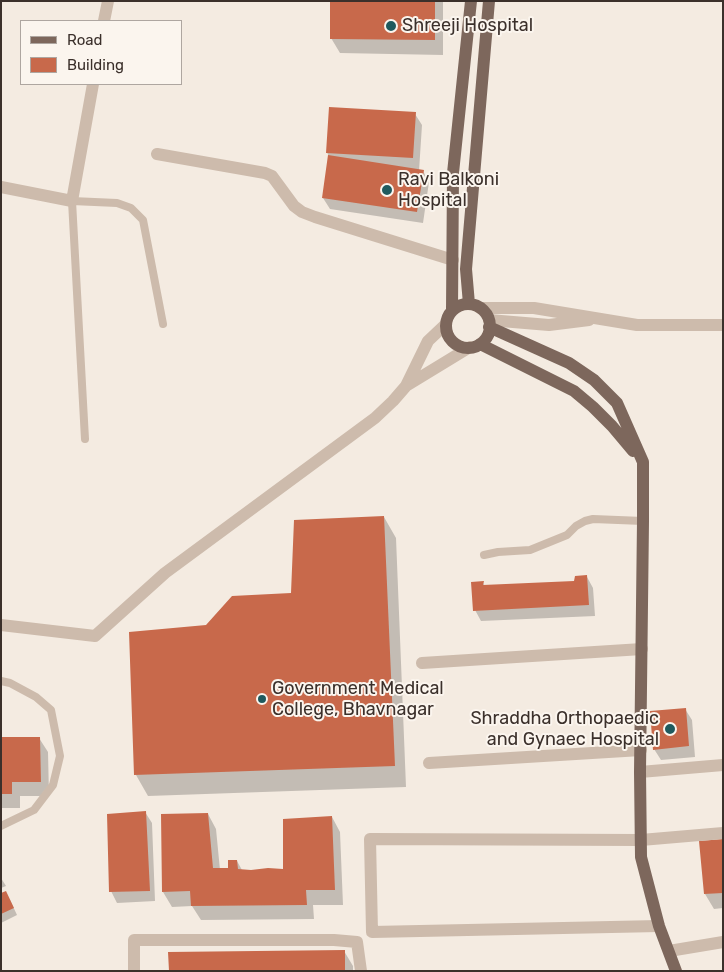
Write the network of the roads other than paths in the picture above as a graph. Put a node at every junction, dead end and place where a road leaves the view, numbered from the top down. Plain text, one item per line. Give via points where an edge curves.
1 (108, 1) edge
2 (471, 1) edge
3 (490, 1) edge
4 (104, 20) edge
5 (93, 85) edge
6 (157, 154) dead end
7 (1, 187) edge
8 (72, 201) junction
9 (453, 260) junction
10 (474, 306) junction
11 (452, 310) junction
12 (598, 318) junction
13 (489, 323) junction
14 (163, 324) dead end
15 (446, 324) junction
16 (723, 325) edge
17 (475, 346) junction
18 (406, 386) junction
19 (85, 440) dead end
20 (643, 462) junction
21 (644, 521) junction
22 (484, 555) dead end
23 (1, 625) edge
24 (642, 649) junction
25 (422, 663) dead end
26 (1, 681) edge
27 (641, 750) junction
28 (429, 763) dead end
29 (723, 765) edge
30 (640, 772) junction
31 (1, 826) edge
32 (723, 833) edge
33 (641, 840) junction
34 (660, 926) junction
35 (723, 942) edge
36 (669, 951) junction
37 (134, 971) edge
38 (361, 971) edge
39 (676, 971) edge

1 - 4 street
2 - 9 main road via 453,173
3 - 10 main road via 466,269
5 - 8 street
6 - 9 street via 266,173 302,212
7 - 8 street
8 - 14 lane via 117,203 131,208 142,220
8 - 19 lane
9 - 11 main road
10 - 11 main road via 458,306
10 - 12 street via 534,308
10 - 13 main road via 485,313
11 - 15 main road
12 - 13 street via 549,325
12 - 16 street via 636,325
13 - 17 main road via 485,339
13 - 20 main road via 569,363 594,380 617,403
15 - 17 main road via 454,343
15 - 18 street via 428,341
17 - 18 street
17 - 20 main road via 574,391 612,426
18 - 23 street via 375,418 165,573 95,636
20 - 21 main road
21 - 22 lane via 592,519 576,526 567,535 530,550
21 - 24 main road
24 - 25 street
24 - 27 main road
26 - 31 lane via 36,697 51,710 60,756 53,785 34,810
27 - 28 street
27 - 30 main road
29 - 30 street
30 - 33 main road
32 - 33 street
33 - 34 main road via 641,857
33 - 34 street via 370,839 372,932
34 - 36 main road
35 - 36 street
36 - 39 main road
37 - 38 street via 134,940 356,942

